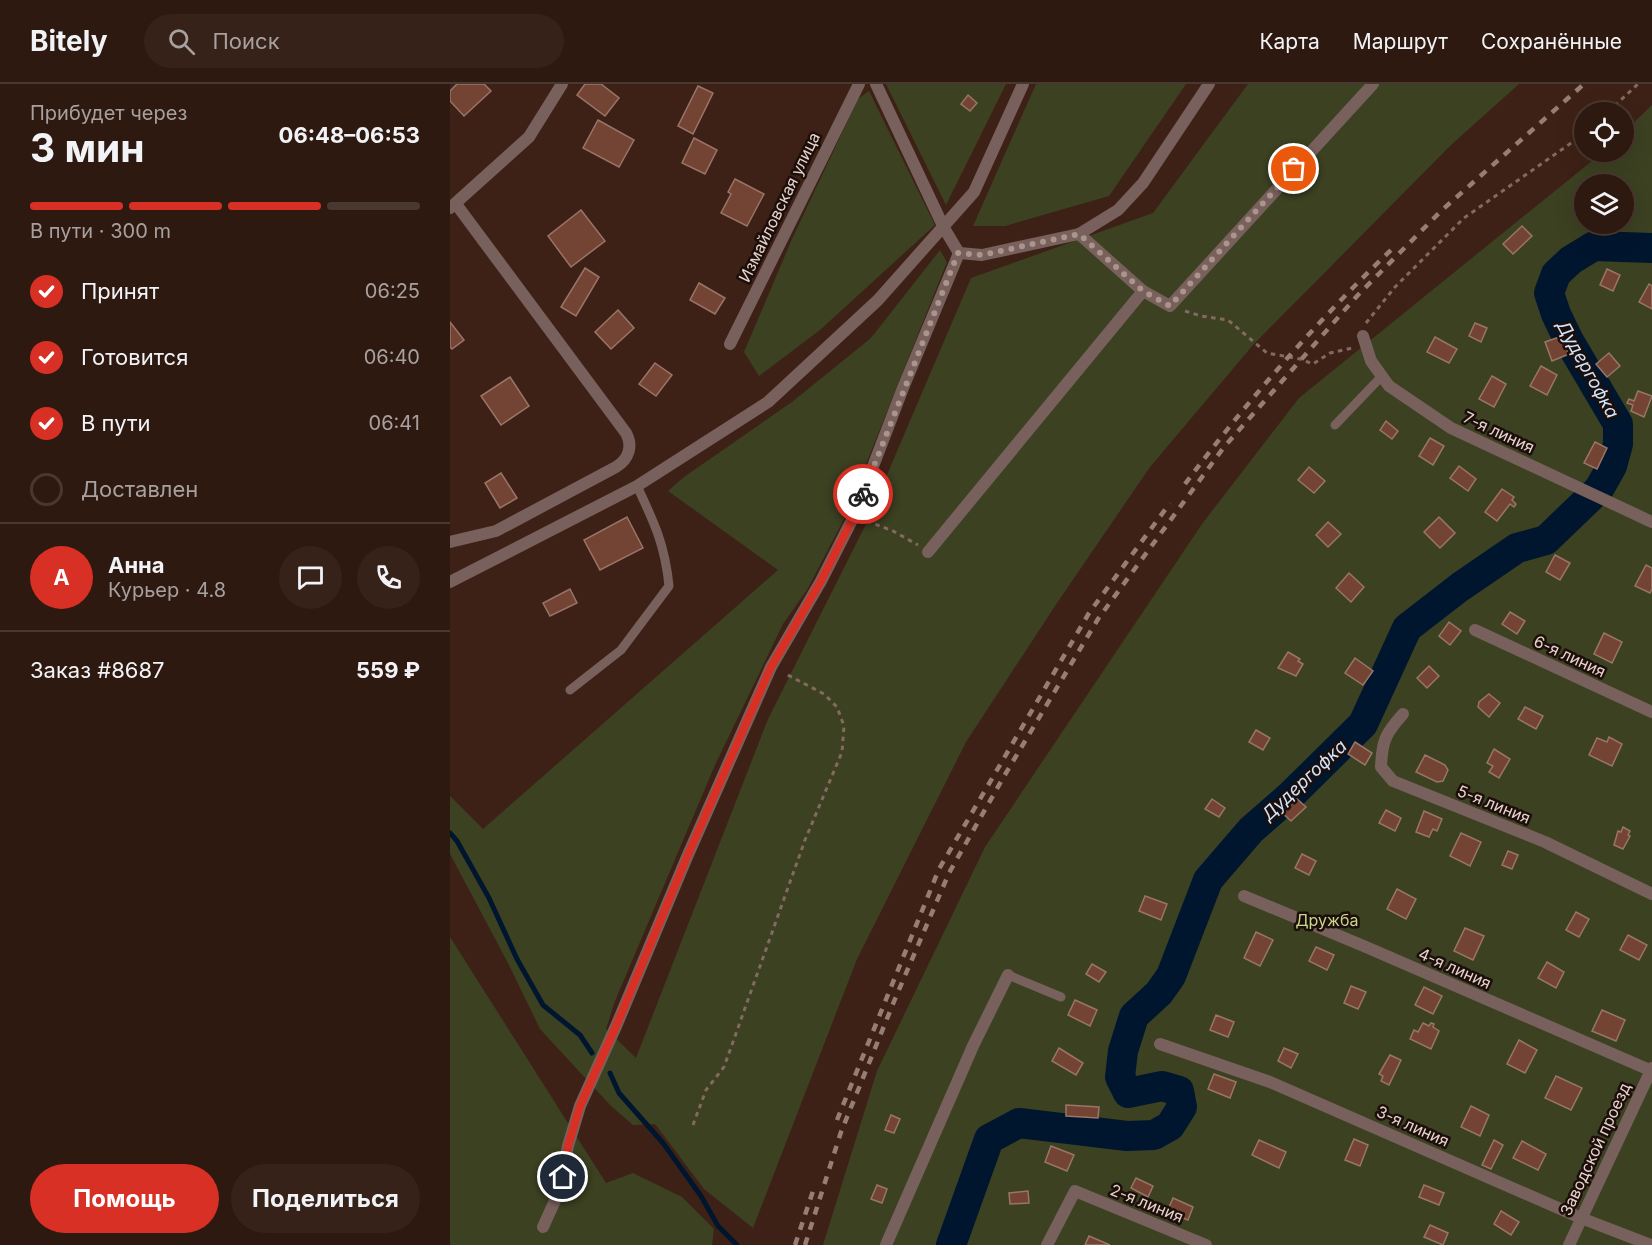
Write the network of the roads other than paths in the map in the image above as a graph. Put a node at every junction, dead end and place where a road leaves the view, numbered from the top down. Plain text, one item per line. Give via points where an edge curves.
1 (562, 84) edge
2 (859, 84) edge
3 (876, 84) edge
4 (1023, 84) edge
5 (1209, 84) edge
6 (1372, 84) edge
7 (453, 206) edge
8 (944, 228) junction
9 (1079, 234) junction
10 (958, 253) junction
11 (1143, 291) junction
12 (1364, 340) road end
13 (730, 344) dead end
14 (1382, 376) junction
15 (1335, 425) dead end
16 (637, 486) junction
17 (1652, 522) edge
18 (450, 542) edge
19 (928, 552) road end
20 (450, 582) edge
21 (1475, 630) dead end
22 (570, 690) dead end
23 (1652, 712) edge
24 (1403, 714) dead end
25 (1652, 894) edge
26 (1244, 896) dead end
27 (1008, 975) joint
28 (1060, 997) dead end
29 (1160, 1044) dead end
30 (1652, 1070) edge
31 (1581, 1218) junction
32 (543, 1227) dead end
33 (886, 1245) edge
34 (1047, 1245) edge
35 (1206, 1245) edge
36 (1569, 1245) edge
37 (1652, 1245) edge

1 - 7 street via 529,138
2 - 13 street, Измайловская улица
3 - 8 street
4 - 8 street via 974,192
5 - 9 street via 1143,183 1118,210
6 - 11 street via 1170,306
7 - 18 street via 626,432 630,443 626,459 616,467 496,531
8 - 10 street
8 - 16 street via 878,300 768,402
9 - 10 street via 982,255
9 - 11 street
10 - 32 street via 854,516 771,667 580,1106 558,1194
11 - 19 street
12 - 14 street, 7-я линия via 1371,361
14 - 15 lane
14 - 17 street, 7-я линия via 1389,386 1450,428
16 - 20 street
16 - 22 lane via 667,558 669,586 621,650
21 - 23 street, 6-я линия
24 - 25 street, 5-я линия via 1387,732 1382,752 1381,767 1393,781 1545,842
26 - 30 street, 4-я линия
27 - 28 lane
27 - 33 street
29 - 31 street, 3-я линия via 1270,1082
30 - 31 street, Заводской проезд
31 - 36 street, Заводской проезд
31 - 37 street, 3-я линия
34 - 35 street, 2-я линия via 1075,1191

